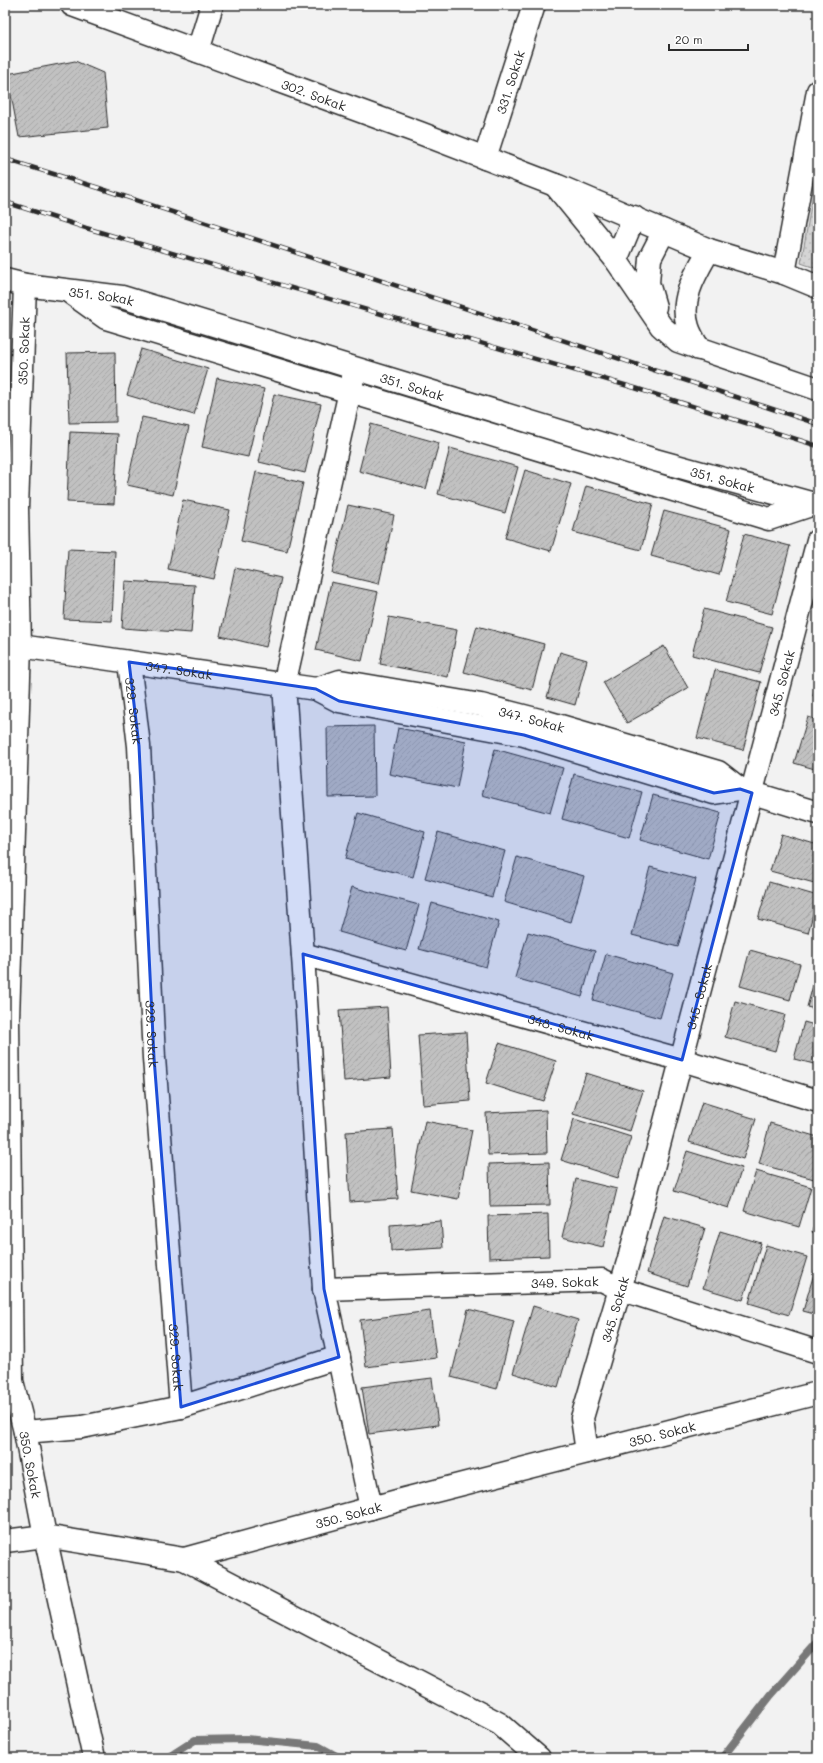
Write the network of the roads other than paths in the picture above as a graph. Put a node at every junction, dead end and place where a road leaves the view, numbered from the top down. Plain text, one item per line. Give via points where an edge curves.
1 (72, 5) edge
2 (212, 5) edge
3 (534, 5) edge
4 (198, 51) junction
5 (818, 90) edge
6 (485, 158) junction
7 (555, 185) junction
8 (634, 217) junction
9 (664, 231) junction
10 (709, 250) junction
11 (616, 260) junction
12 (784, 274) junction
13 (15, 283) edge
14 (818, 287) edge
15 (68, 291) junction
16 (661, 326) junction
17 (699, 350) junction
18 (355, 369) junction
19 (818, 389) edge
20 (350, 391) junction
21 (816, 505) edge
22 (11, 507) edge
23 (818, 540) edge
24 (20, 646) junction
25 (129, 662) junction
26 (284, 685) junction
27 (11, 713) edge
28 (746, 791) junction
29 (818, 813) edge
30 (9, 854) edge
31 (303, 954) junction
32 (7, 1029) edge
33 (682, 1060) junction
34 (818, 1101) edge
35 (7, 1178) edge
36 (324, 1289) junction
37 (620, 1289) junction
38 (8, 1325) edge
39 (818, 1352) edge
40 (339, 1358) junction
41 (818, 1393) edge
42 (182, 1407) junction
43 (25, 1432) junction
44 (587, 1452) junction
45 (371, 1508) junction
46 (45, 1536) junction
47 (5, 1541) edge
48 (184, 1559) junction
49 (94, 1758) edge
50 (539, 1758) edge

1 - 4 street, 302. Sokak
2 - 4 street
3 - 6 street, 331. Sokak
4 - 6 street, 302. Sokak
5 - 12 street
6 - 7 street, 302. Sokak
7 - 8 street, 302. Sokak
7 - 11 street
8 - 9 street, 302. Sokak
8 - 11 street
9 - 10 street, 302. Sokak
9 - 16 street via 650,258 648,283
10 - 12 street, 302. Sokak
10 - 17 street via 692,281 685,307 688,326
11 - 16 street
12 - 14 street, 302. Sokak
13 - 15 street, 351. Sokak
13 - 22 street, 350. Sokak
15 - 18 street, 351. Sokak via 122,297
15 - 20 street via 106,318
16 - 17 street via 678,341
17 - 19 street
18 - 20 street
18 - 21 street, 351. Sokak via 655,460
20 - 21 street via 769,519
20 - 26 street
22 - 24 street, 350. Sokak
23 - 28 street, 345. Sokak
24 - 25 street, 347. Sokak
24 - 27 street, 350. Sokak
25 - 26 street, 347. Sokak
25 - 42 street, 329. Sokak via 139,746 154,1058
26 - 28 street, 347. Sokak via 316,689 339,701 524,735 714,793
26 - 31 street
27 - 30 street, 350. Sokak
28 - 29 street, 347. Sokak
28 - 33 street, 345. Sokak
30 - 32 street, 350. Sokak
31 - 33 street, 348. Sokak
31 - 36 street
32 - 35 street, 350. Sokak
33 - 34 street, 348. Sokak
33 - 37 street, 345. Sokak
35 - 38 street, 350. Sokak
36 - 37 street, 349. Sokak via 602,1280
36 - 40 street
37 - 39 street, 349. Sokak
37 - 44 street, 345. Sokak via 582,1418
38 - 43 street, 350. Sokak via 12,1380
40 - 42 street
40 - 45 street
41 - 44 street, 350. Sokak
42 - 43 street via 82,1427
43 - 46 street, 350. Sokak
44 - 45 street, 350. Sokak
45 - 48 street, 350. Sokak
46 - 47 street
46 - 48 street, 350. Sokak
46 - 49 street
48 - 50 street via 500,1724

